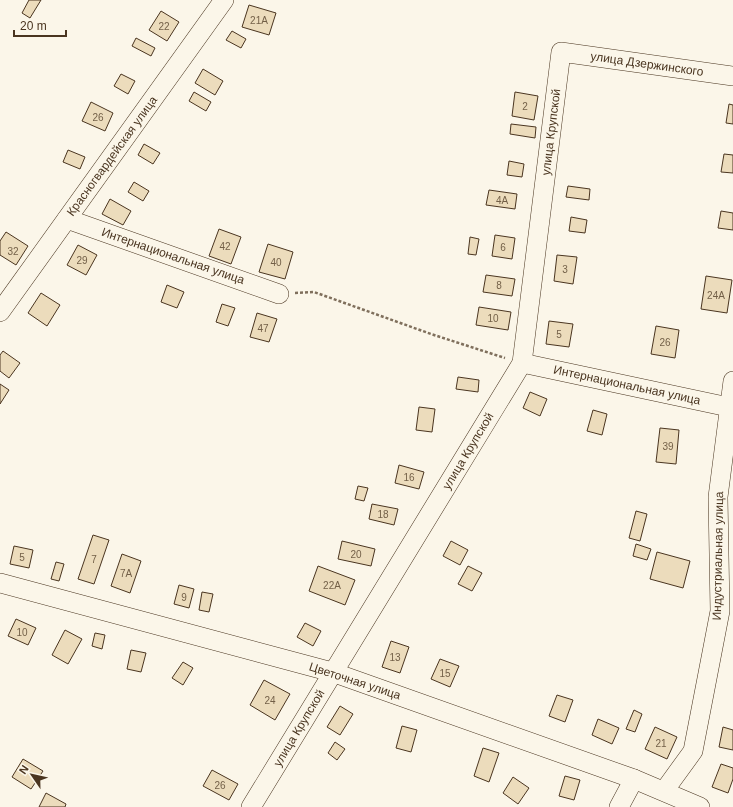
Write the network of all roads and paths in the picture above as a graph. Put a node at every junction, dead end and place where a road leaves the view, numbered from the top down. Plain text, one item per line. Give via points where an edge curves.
1 (224, 0) edge
2 (562, 52) joint
3 (733, 76) edge
4 (67, 219) junction
5 (279, 294) joint
6 (0, 312) edge
7 (522, 363) junction
8 (733, 381) edge
9 (731, 407) edge
10 (0, 583) edge
11 (726, 613) edge
12 (332, 672) junction
13 (634, 779) junction
14 (664, 791) junction
15 (251, 807) edge
16 (618, 807) edge
17 (700, 807) edge

1 - 4 street, Красногвардейская улица
2 - 3 street, улица Дзержинского
2 - 7 street, улица Крупской
4 - 5 street, Интернациональная улица
4 - 6 street, Красногвардейская улица
5 - 7 path via 314,292
7 - 9 street, Интернациональная улица
7 - 12 street, улица Крупской
8 - 9 street, Индустриальная улица
9 - 11 street, Индустриальная улица via 718,497
10 - 12 street, Цветочная улица
11 - 14 street, Индустриальная улица via 693,751
12 - 13 street, Цветочная улица
12 - 15 street, улица Крупской
13 - 14 street, Цветочная улица
13 - 16 street
14 - 17 street, Цветочная улица

